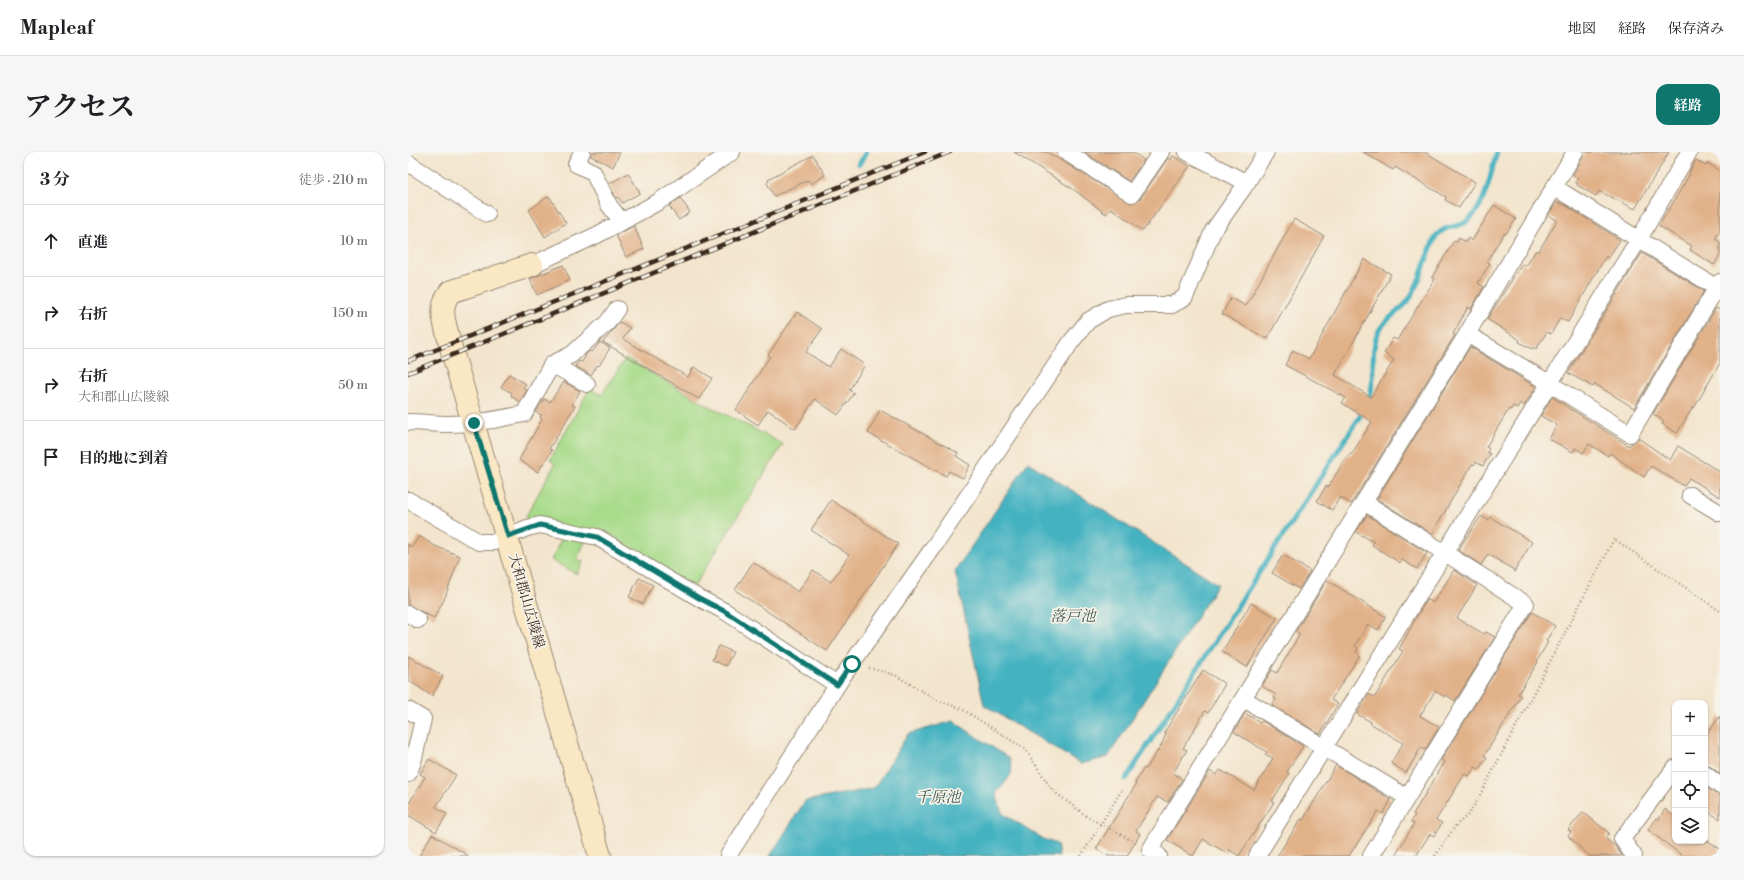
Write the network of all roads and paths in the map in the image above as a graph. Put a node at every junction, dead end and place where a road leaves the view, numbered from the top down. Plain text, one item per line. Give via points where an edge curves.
1 (582, 152) edge
2 (732, 152) edge
3 (1066, 152) edge
4 (1161, 152) edge
5 (1187, 152) edge
6 (1266, 152) edge
7 (1575, 152) edge
8 (1689, 152) edge
9 (408, 163) edge
10 (1247, 183) junction
11 (1554, 187) junction
12 (487, 214) dead end
13 (622, 222) junction
14 (1639, 239) junction
15 (532, 265) joint
16 (1718, 285) edge
17 (617, 309) dead end
18 (1467, 334) junction
19 (552, 364) junction
20 (1549, 383) junction
21 (587, 384) dead end
22 (408, 422) edge
23 (474, 423) junction
24 (1690, 494) dead end
25 (408, 500) edge
26 (1364, 502) junction
27 (1720, 514) edge
28 (508, 536) junction
29 (1444, 552) junction
30 (1720, 611) edge
31 (852, 664) junction
32 (837, 685) junction
33 (1244, 699) junction
34 (408, 710) edge
35 (1324, 748) junction
36 (1672, 772) edge
37 (408, 774) edge
38 (1708, 776) edge
39 (1719, 785) edge
40 (1123, 788) dead end
41 (1406, 798) junction
42 (1101, 823) junction
43 (1155, 853) edge
44 (600, 856) edge
45 (728, 856) edge
46 (1082, 856) edge
47 (1257, 856) edge
48 (1371, 856) edge
49 (1435, 856) edge
50 (1634, 856) edge

1 - 13 street via 576,164 593,172 609,205
2 - 13 street via 658,202
3 - 4 street via 1132,194
5 - 10 street
6 - 10 street
7 - 11 street
8 - 14 street
9 - 12 street
10 - 31 street via 1213,231 1185,297 1172,305 1126,305 1108,308 1088,321 1071,342
11 - 14 street
11 - 18 street
13 - 15 street
14 - 16 street
14 - 20 street
15 - 23 main road, 大和郡山広陵線 via 450,292 443,301 450,344
16 - 20 street via 1630,434
17 - 19 street via 607,323 572,355
18 - 20 street
18 - 26 street
19 - 21 street
19 - 23 street via 524,414
20 - 29 street
22 - 23 street
23 - 28 main road, 大和郡山広陵線
24 - 27 street
25 - 28 street via 479,542 494,542
26 - 29 street
26 - 33 street
28 - 32 street via 540,525 597,537 726,612
28 - 44 main road, 大和郡山広陵線
29 - 35 street
29 - 41 street via 1526,604
30 - 49 path via 1614,539 1477,801 1467,816 1456,825
31 - 32 street
31 - 42 path via 895,675 937,700 962,709 1025,749 1053,791 1089,818
32 - 45 street
33 - 35 street
33 - 43 street
34 - 37 street via 423,719
35 - 41 street
35 - 47 street
36 - 50 street via 1622,839
38 - 39 street
40 - 42 path
41 - 48 street
42 - 43 path
42 - 46 path

